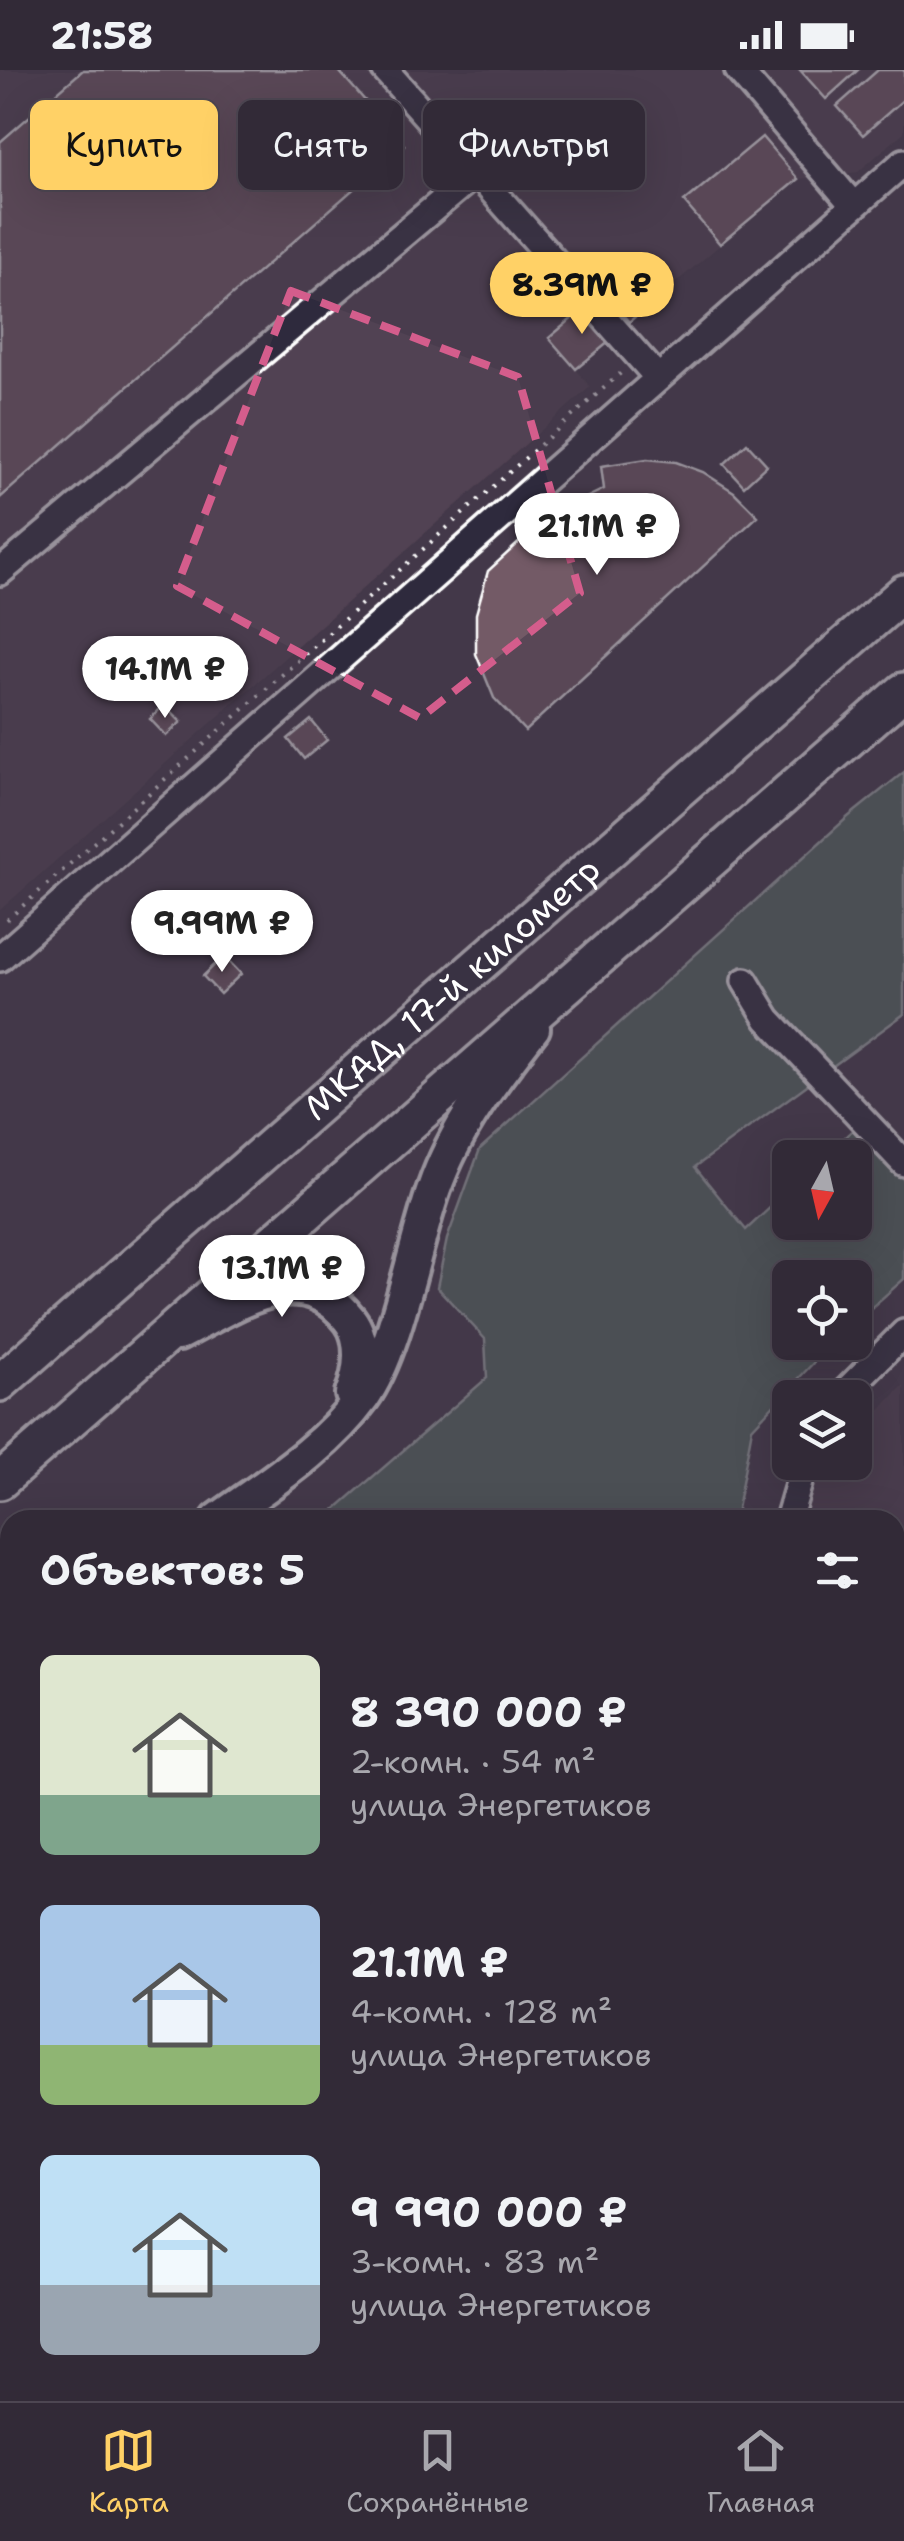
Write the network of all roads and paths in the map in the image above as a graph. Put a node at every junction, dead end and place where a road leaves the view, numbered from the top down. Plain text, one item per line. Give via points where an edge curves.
1 (385, 70) edge
2 (738, 70) edge
3 (423, 113) edge
4 (904, 162) edge
5 (456, 190) edge
6 (491, 190) edge
7 (854, 206) junction
8 (658, 378) junction
9 (0, 572) edge
10 (904, 593) edge
11 (904, 691) edge
12 (0, 958) edge
13 (746, 981) dead end
14 (567, 985) junction
15 (904, 1163) edge
16 (904, 1333) edge
17 (156, 1344) junction
18 (857, 1380) edge
19 (0, 1383) edge
20 (342, 1420) junction
21 (800, 1480) edge
22 (0, 1481) edge
23 (232, 1510) edge
24 (791, 1510) edge

1 - 3 street
2 - 7 street
4 - 7 street
5 - 9 street
6 - 8 street
7 - 8 street
8 - 12 street
10 - 19 highway, МКАД, 17-й километр
11 - 14 highway, МКАД, 17-й километр
13 - 15 street via 768,1018
14 - 17 highway, МКАД, 17-й километр
14 - 20 main road via 498,1073 446,1158 373,1380
16 - 18 street
17 - 20 main road via 260,1292 298,1287 319,1294 354,1325 359,1344 358,1376
17 - 22 highway, МКАД, 17-й километр
20 - 23 main road via 314,1450
21 - 24 street

